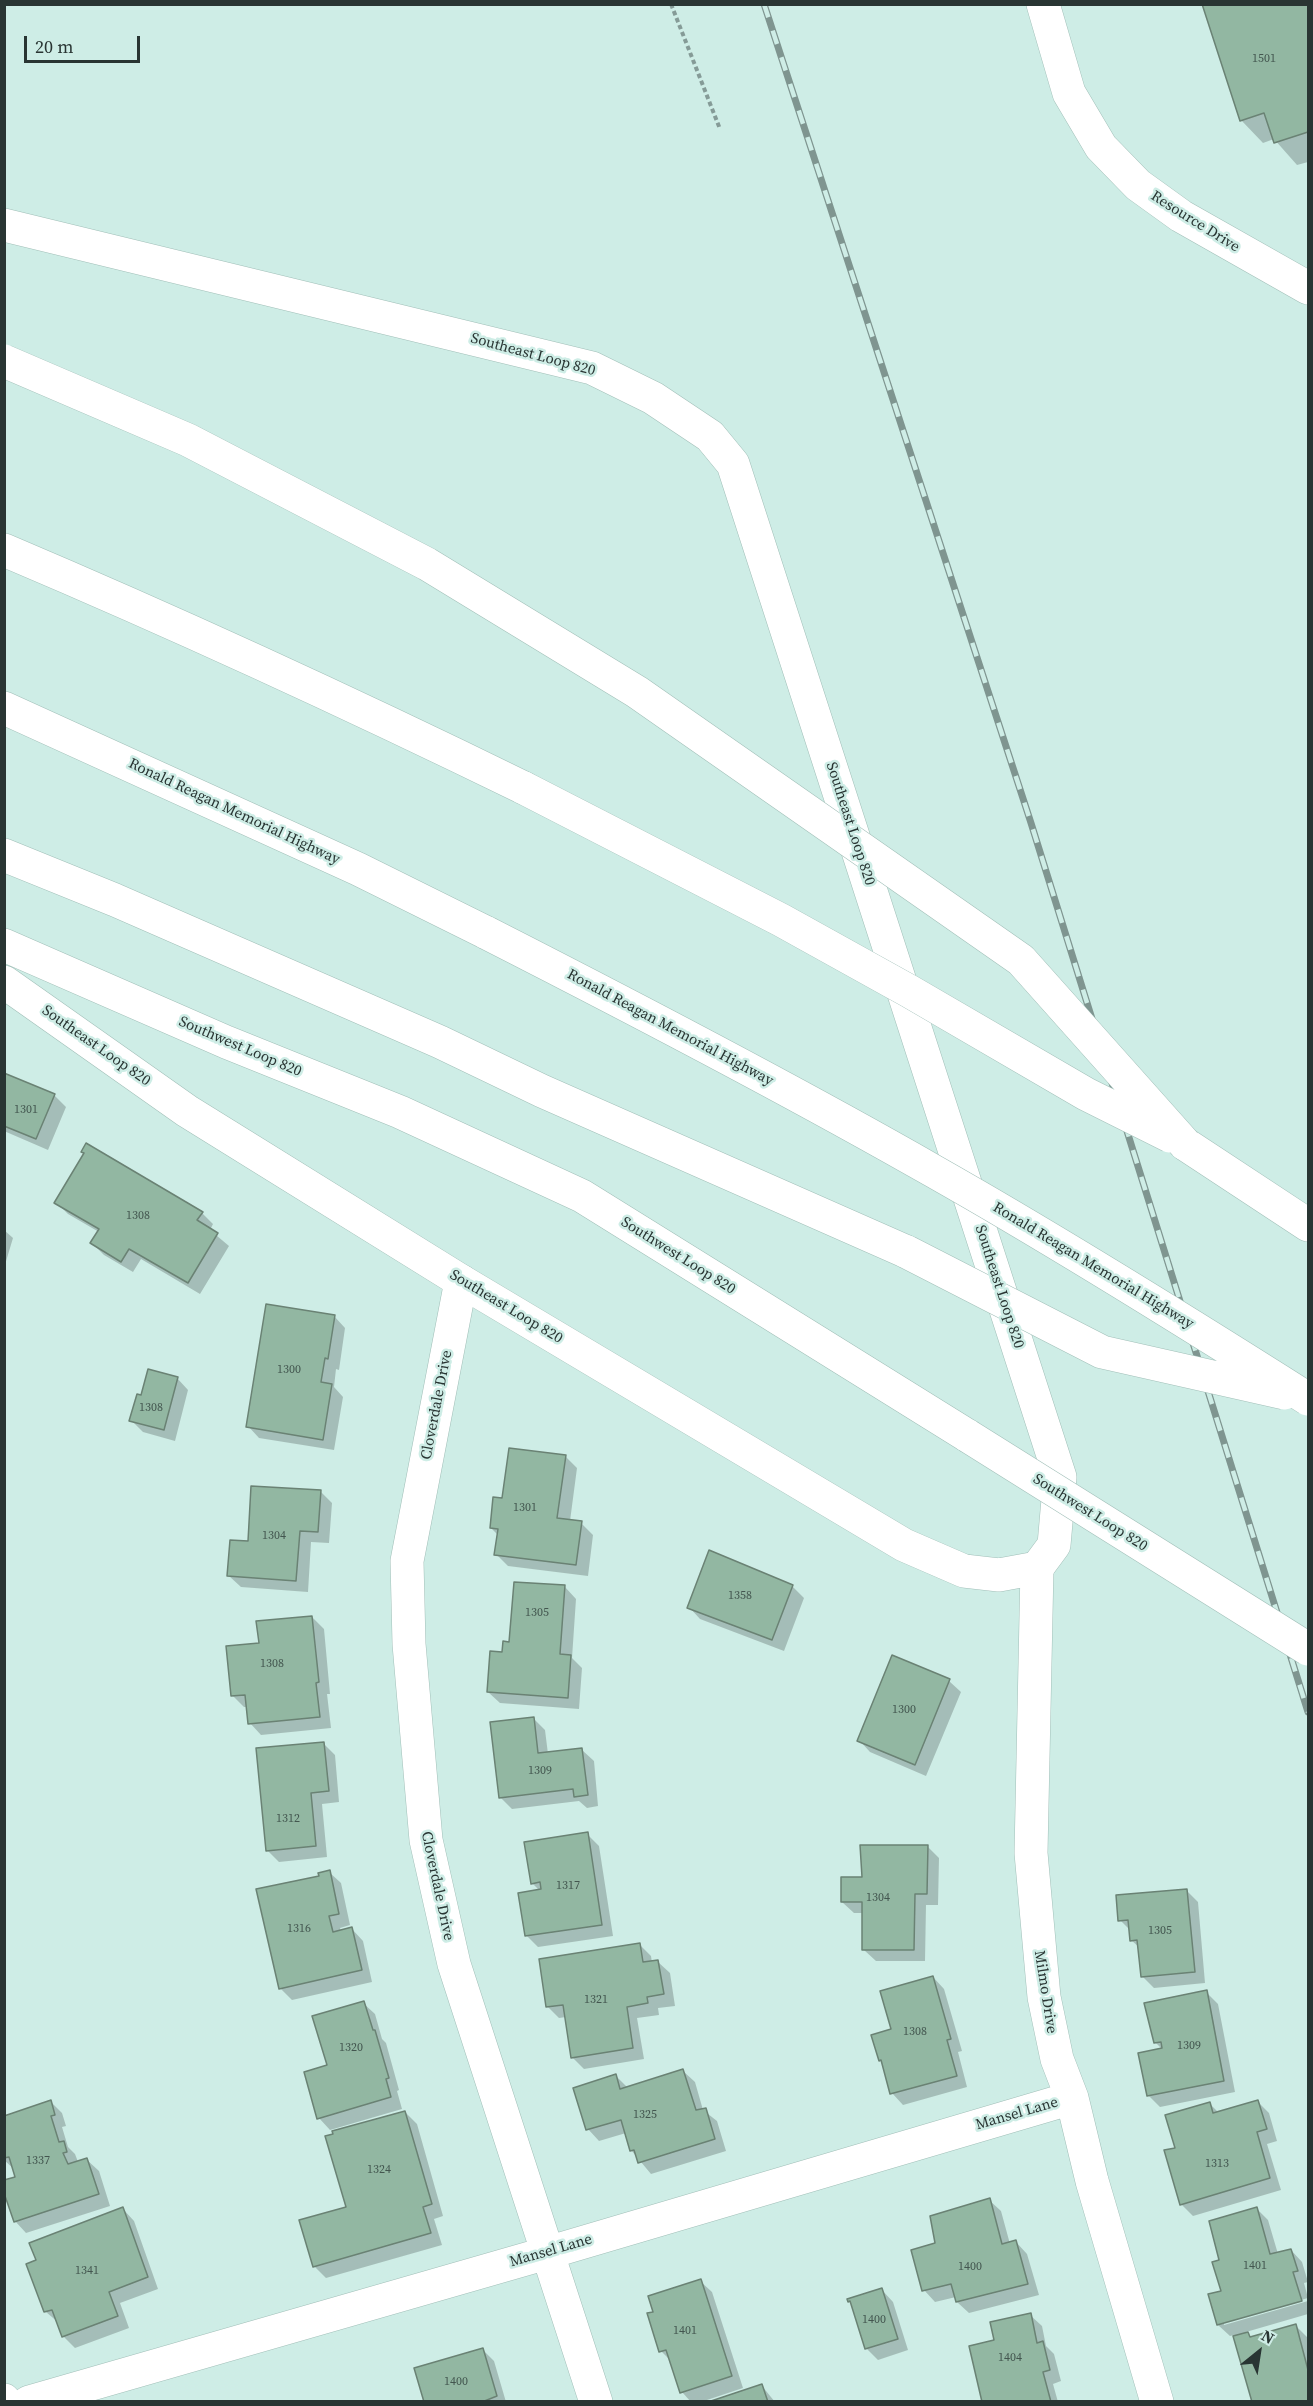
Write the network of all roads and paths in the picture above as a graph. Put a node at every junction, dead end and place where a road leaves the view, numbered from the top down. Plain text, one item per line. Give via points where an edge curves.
1 (671, 4) edge
2 (1043, 4) edge
3 (720, 129) dead end
4 (4, 225) edge
5 (1308, 288) edge
6 (4, 361) edge
7 (4, 550) edge
8 (4, 708) edge
9 (4, 855) edge
10 (4, 945) edge
11 (4, 982) edge
12 (1185, 1144) junction
13 (1308, 1225) edge
14 (461, 1281) junction
15 (1308, 1399) edge
16 (1037, 1568) junction
17 (1308, 1649) edge
18 (1071, 2098) junction
19 (547, 2253) junction
20 (29, 2402) edge
21 (596, 2402) edge
22 (1157, 2402) edge

1 - 3 path
2 - 5 main road, Resource Drive via 1070,93 1101,147 1138,185 1181,216
4 - 16 main road, Southeast Loop 820 via 592,368 653,398 691,423 710,436 733,464 1060,1477 1054,1545
6 - 12 main road, bridge via 188,440 427,564 637,692 1021,960
7 - 12 main road, bridge via 210,638 524,788 781,920 1086,1094
8 - 15 main road, Ronald Reagan Memorial Highway, bridge via 358,869 645,1014 936,1172 1160,1305
9 - 15 main road, bridge via 440,1042 907,1252 1102,1352
10 - 17 main road, Southwest Loop 820, bridge via 226,1042 400,1112 582,1196
11 - 14 main road, Southeast Loop 820 via 187,1111
12 - 13 main road
14 - 16 main road, Southeast Loop 820 via 904,1545 964,1571 999,1575
14 - 19 main road, Cloverdale Drive via 407,1562 424,1829 454,1964
16 - 18 main road, Milmo Drive via 1031,1853 1044,1997 1057,2059
18 - 19 main road, Mansel Lane
18 - 22 main road, Milmo Drive
19 - 20 main road, Mansel Lane
19 - 21 main road, Cloverdale Drive

